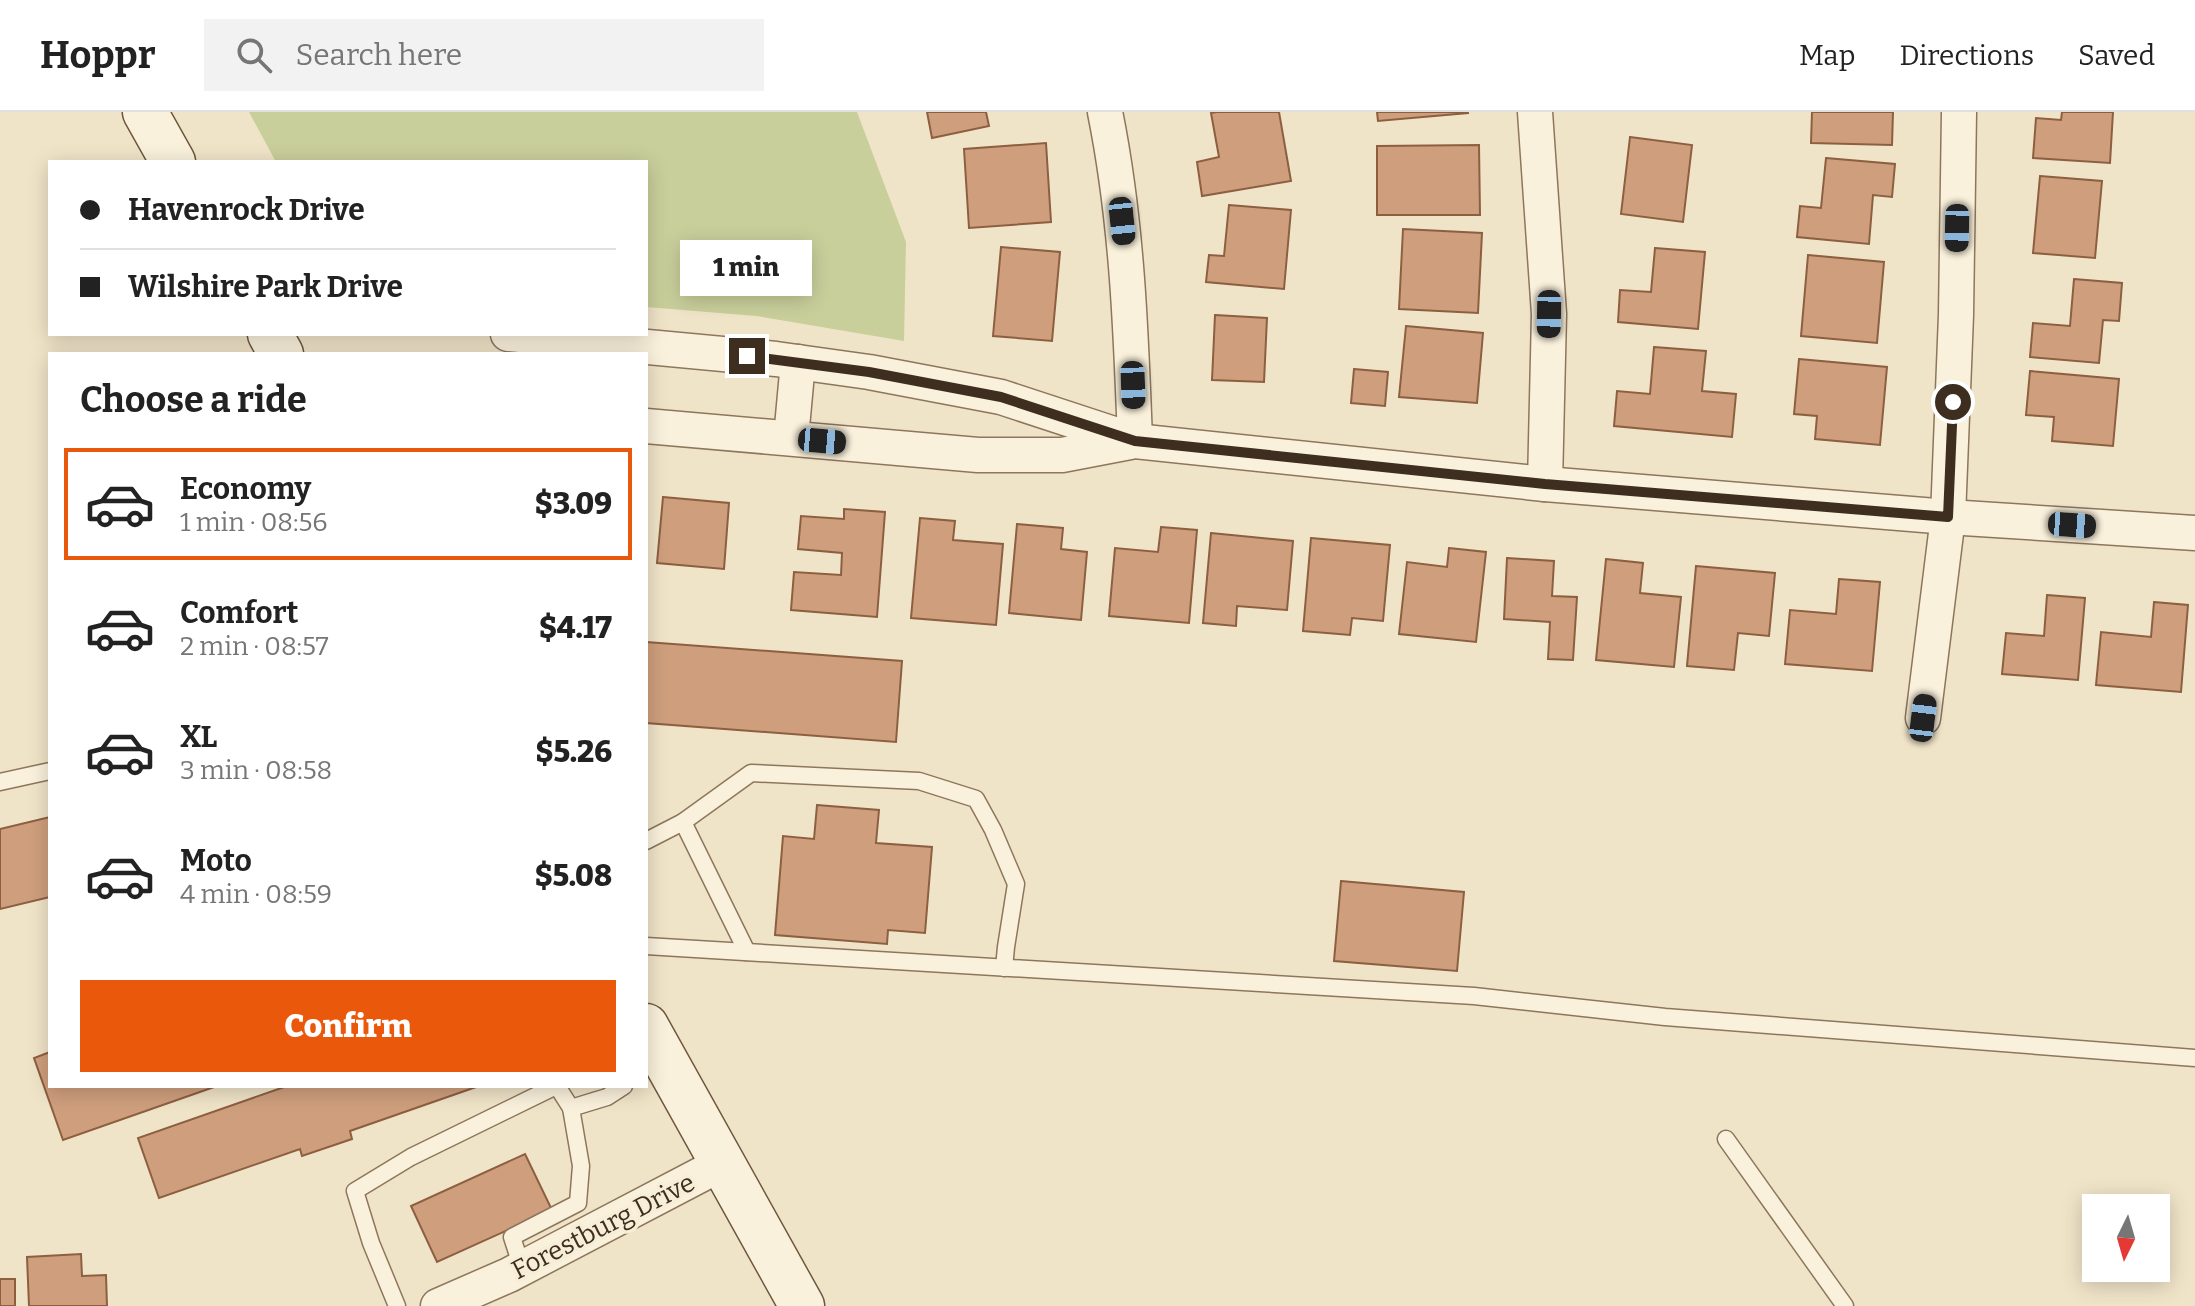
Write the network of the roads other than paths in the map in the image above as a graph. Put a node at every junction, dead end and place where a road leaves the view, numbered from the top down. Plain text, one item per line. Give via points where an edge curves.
1 (145, 112) edge
2 (1105, 112) edge
3 (1535, 112) edge
4 (1959, 112) edge
5 (172, 160) edge
6 (529, 336) edge
7 (798, 362) junction
8 (648, 426) edge
9 (791, 438) junction
10 (1135, 441) junction
11 (1545, 484) junction
12 (1948, 517) junction
13 (2195, 533) edge
14 (1923, 718) dead end
15 (48, 771) edge
16 (0, 782) edge
17 (683, 822) junction
18 (648, 840) edge
19 (648, 946) edge
20 (747, 952) junction
21 (1004, 968) junction
22 (656, 1051) edge
23 (2195, 1058) edge
24 (552, 1088) edge
25 (557, 1088) edge
26 (621, 1088) edge
27 (571, 1108) junction
28 (1726, 1139) dead end
29 (723, 1163) junction
30 (522, 1268) junction
31 (397, 1306) edge
32 (438, 1306) edge
33 (802, 1306) edge
34 (1845, 1306) edge

1 - 5 main road
2 - 10 street via 1130,301
3 - 11 street via 1549,314
4 - 12 street
6 - 7 street
7 - 9 street
7 - 10 street via 1001,397
8 - 9 street
9 - 10 street via 978,455 1062,455
10 - 11 street
11 - 12 street
12 - 13 street
12 - 14 street
15 - 16 lane
17 - 18 lane
17 - 20 lane
17 - 21 lane via 751,773 919,781 976,799 1016,884
19 - 20 lane
20 - 21 lane
21 - 23 lane via 1474,996 1665,1017
22 - 29 main road
24 - 31 lane via 411,1157 355,1191
25 - 27 lane
26 - 27 lane
27 - 30 lane via 581,1166 578,1203 512,1237
28 - 34 lane
29 - 30 street, Forestburg Drive
29 - 33 main road
30 - 32 street, Forestburg Drive

